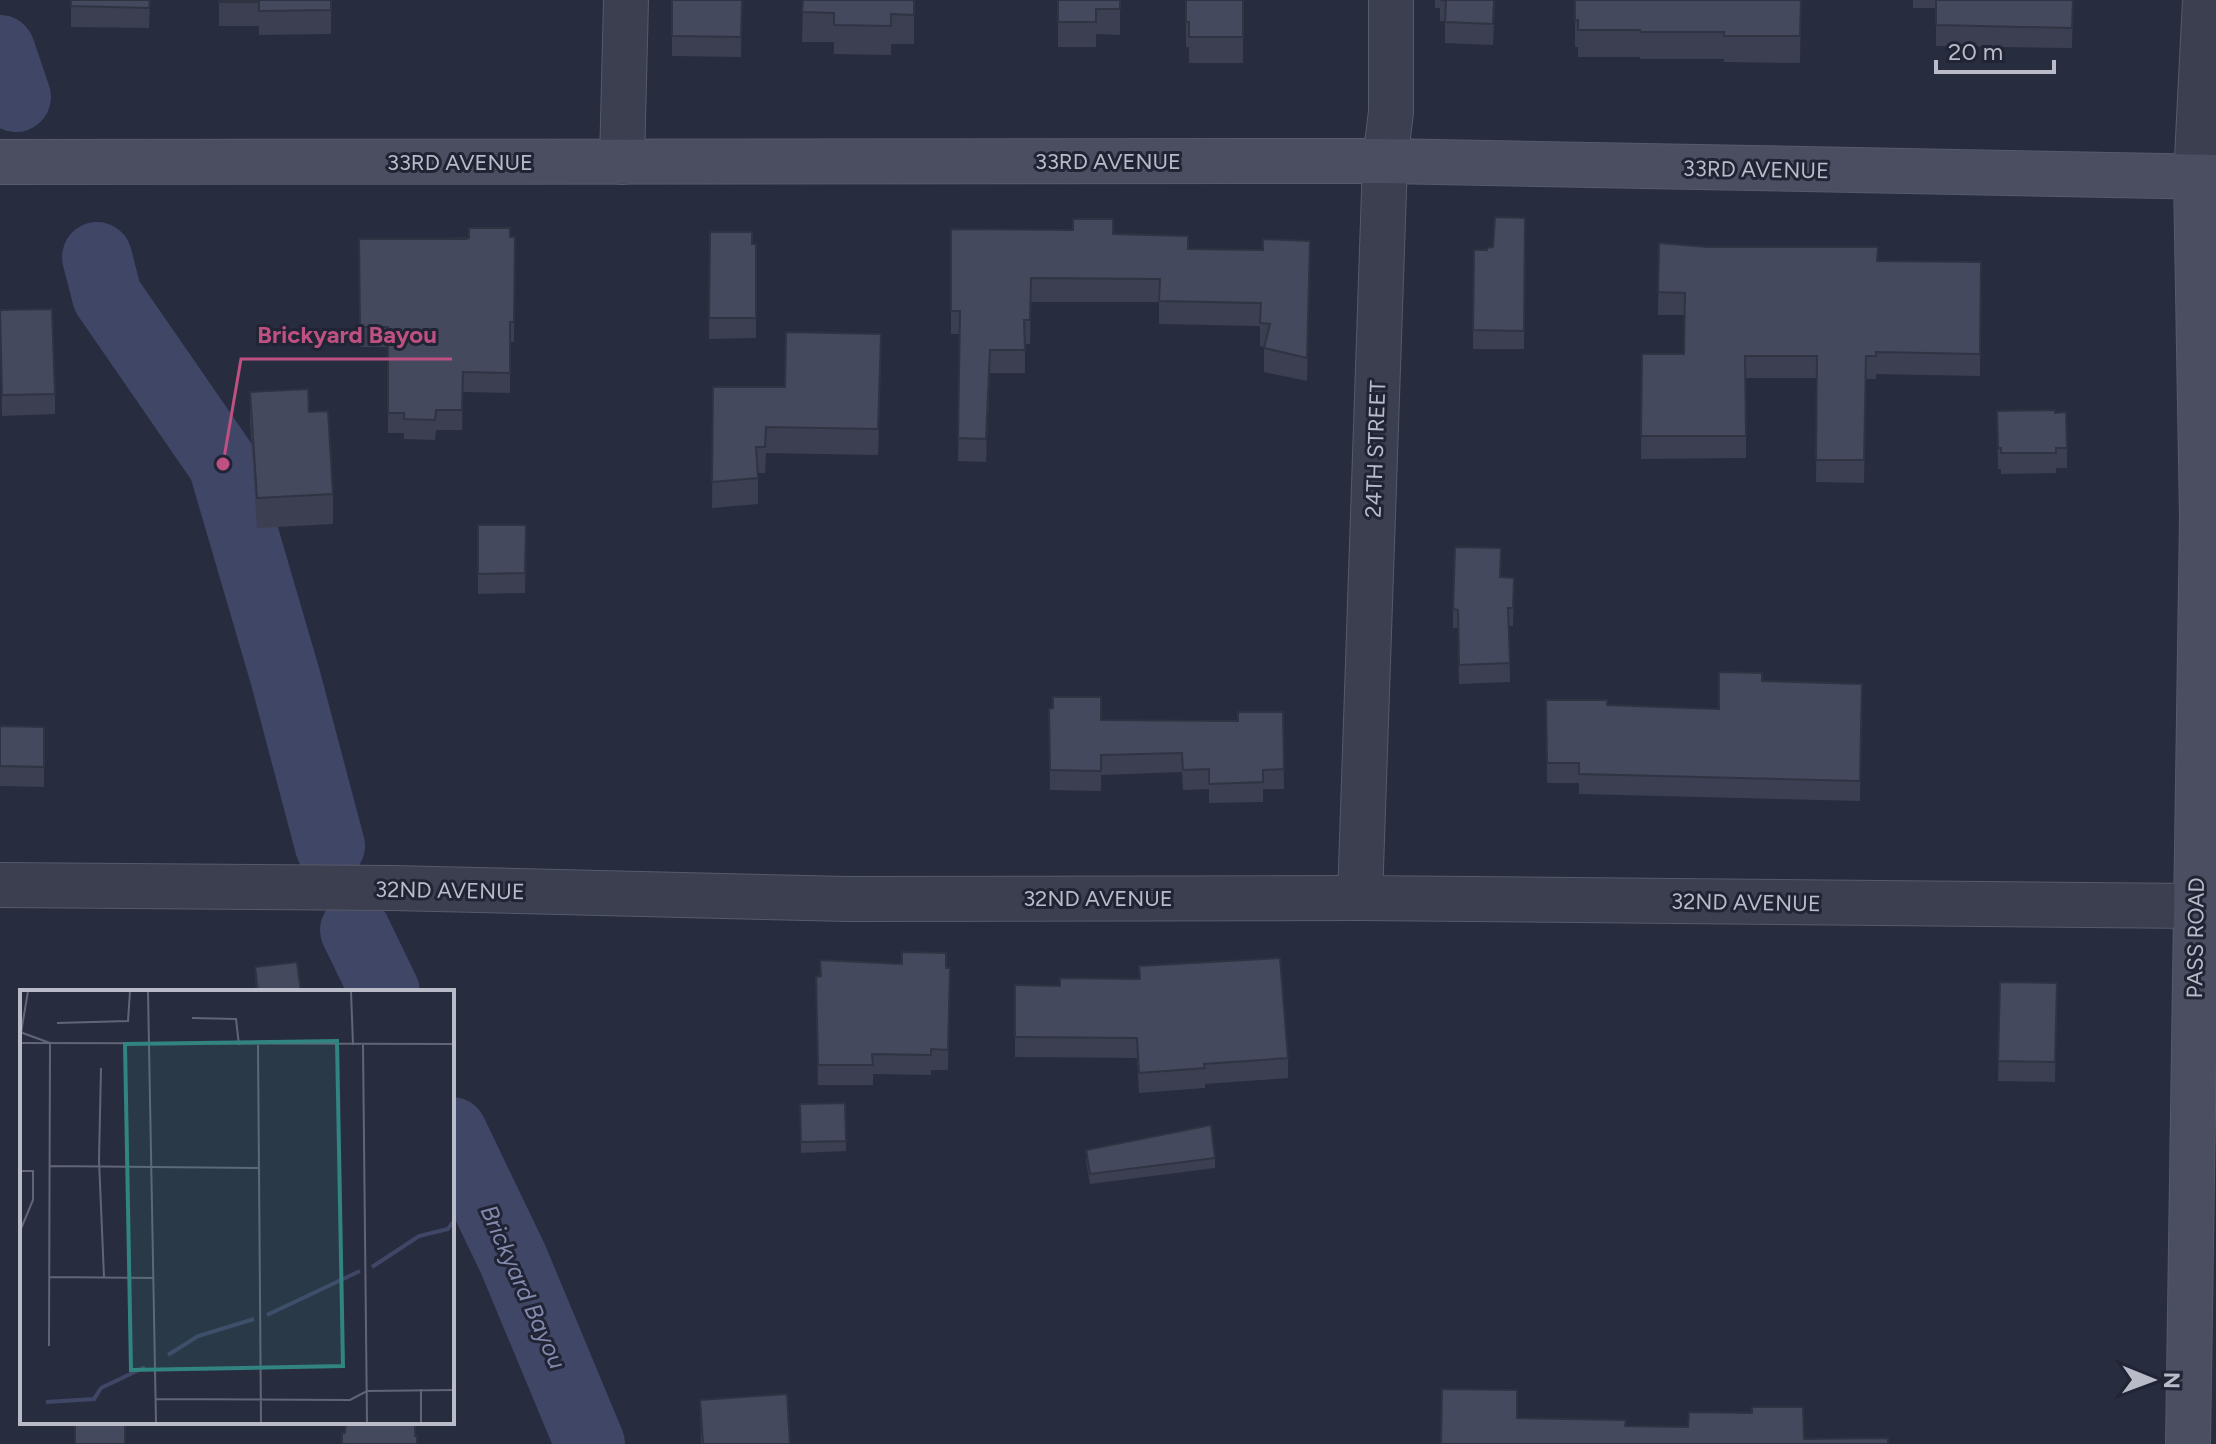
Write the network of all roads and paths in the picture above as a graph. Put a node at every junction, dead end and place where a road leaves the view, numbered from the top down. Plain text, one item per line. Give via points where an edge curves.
1 (626, 0) edge
2 (1391, 0) edge
3 (2205, 0) edge
4 (1385, 161) junction
5 (0, 162) edge
6 (622, 162) junction
7 (2206, 178) edge
8 (0, 885) edge
9 (1360, 898) junction
10 (2196, 906) junction
11 (2188, 1444) edge

1 - 6 street
2 - 4 street, 24TH STREET via 1391,112
3 - 7 street, PASS ROAD
4 - 6 street, 33RD AVENUE
4 - 7 street, 33RD AVENUE
4 - 9 street, 24TH STREET
5 - 6 street, 33RD AVENUE
7 - 10 street, PASS ROAD
8 - 9 street, 32ND AVENUE via 848,899
9 - 10 street, 32ND AVENUE
10 - 11 street, PASS ROAD

